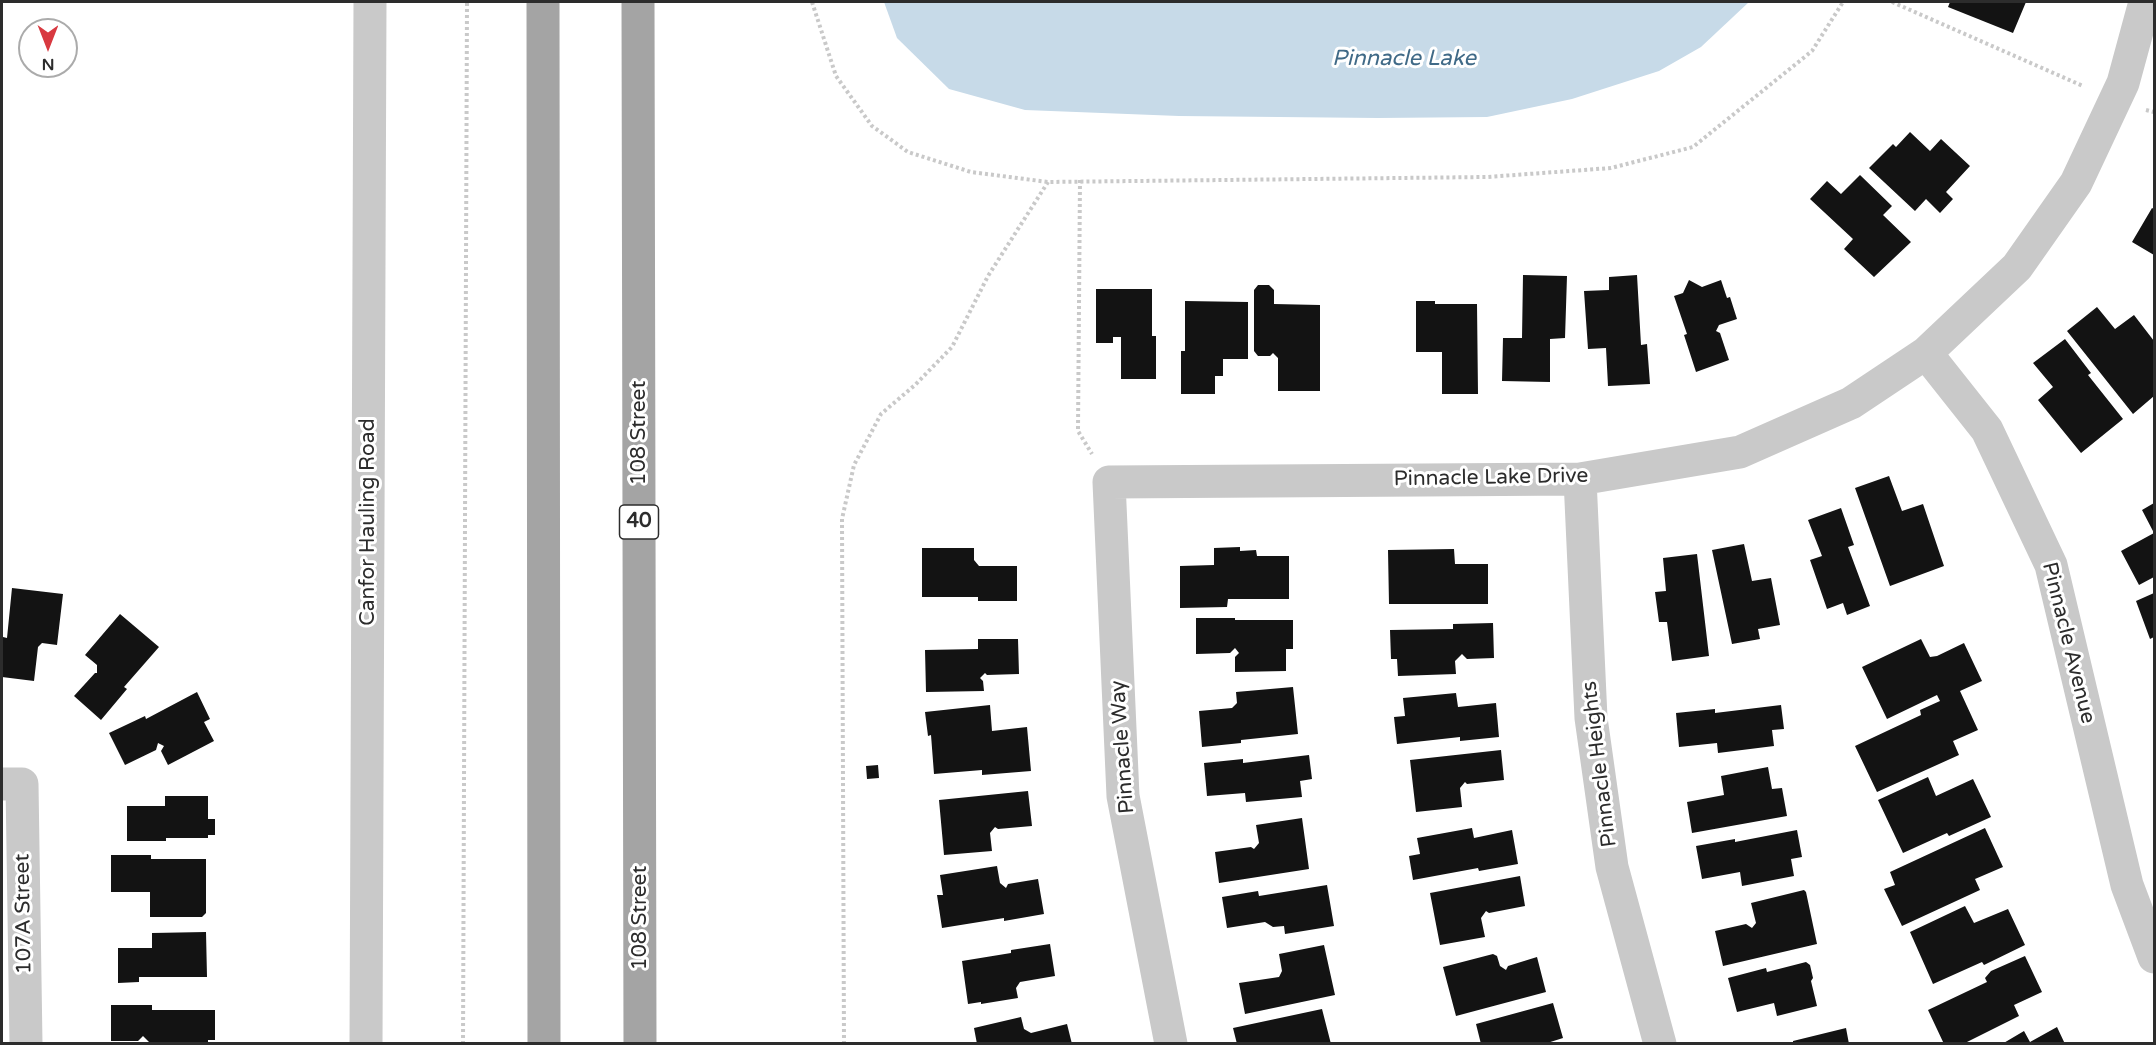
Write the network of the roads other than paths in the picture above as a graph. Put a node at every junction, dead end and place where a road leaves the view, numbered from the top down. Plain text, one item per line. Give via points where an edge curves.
1 (370, 2) edge
2 (543, 2) edge
3 (638, 2) edge
4 (2145, 2) edge
5 (1926, 353) junction
6 (1580, 479) junction
7 (1108, 482) joint
8 (12, 784) edge
9 (2154, 957) edge
10 (18, 1037) edge
11 (366, 1044) edge
12 (544, 1044) edge
13 (640, 1044) edge
14 (1171, 1044) edge
15 (1660, 1044) edge

1 - 11 street, Canfor Hauling Road
2 - 12 main road
3 - 13 main road, 108 Street / 40
4 - 5 street, Pinnacle Lake Drive via 2123,83 2076,183 2017,267
5 - 6 street, Pinnacle Lake Drive via 1851,403 1740,452
5 - 9 street, Pinnacle Avenue via 1987,430 2050,565 2127,885
6 - 7 street, Pinnacle Lake Drive
6 - 15 street, Pinnacle Heights via 1591,717 1612,867
7 - 14 street, Pinnacle Way via 1123,796
8 - 10 street, 107A Street

